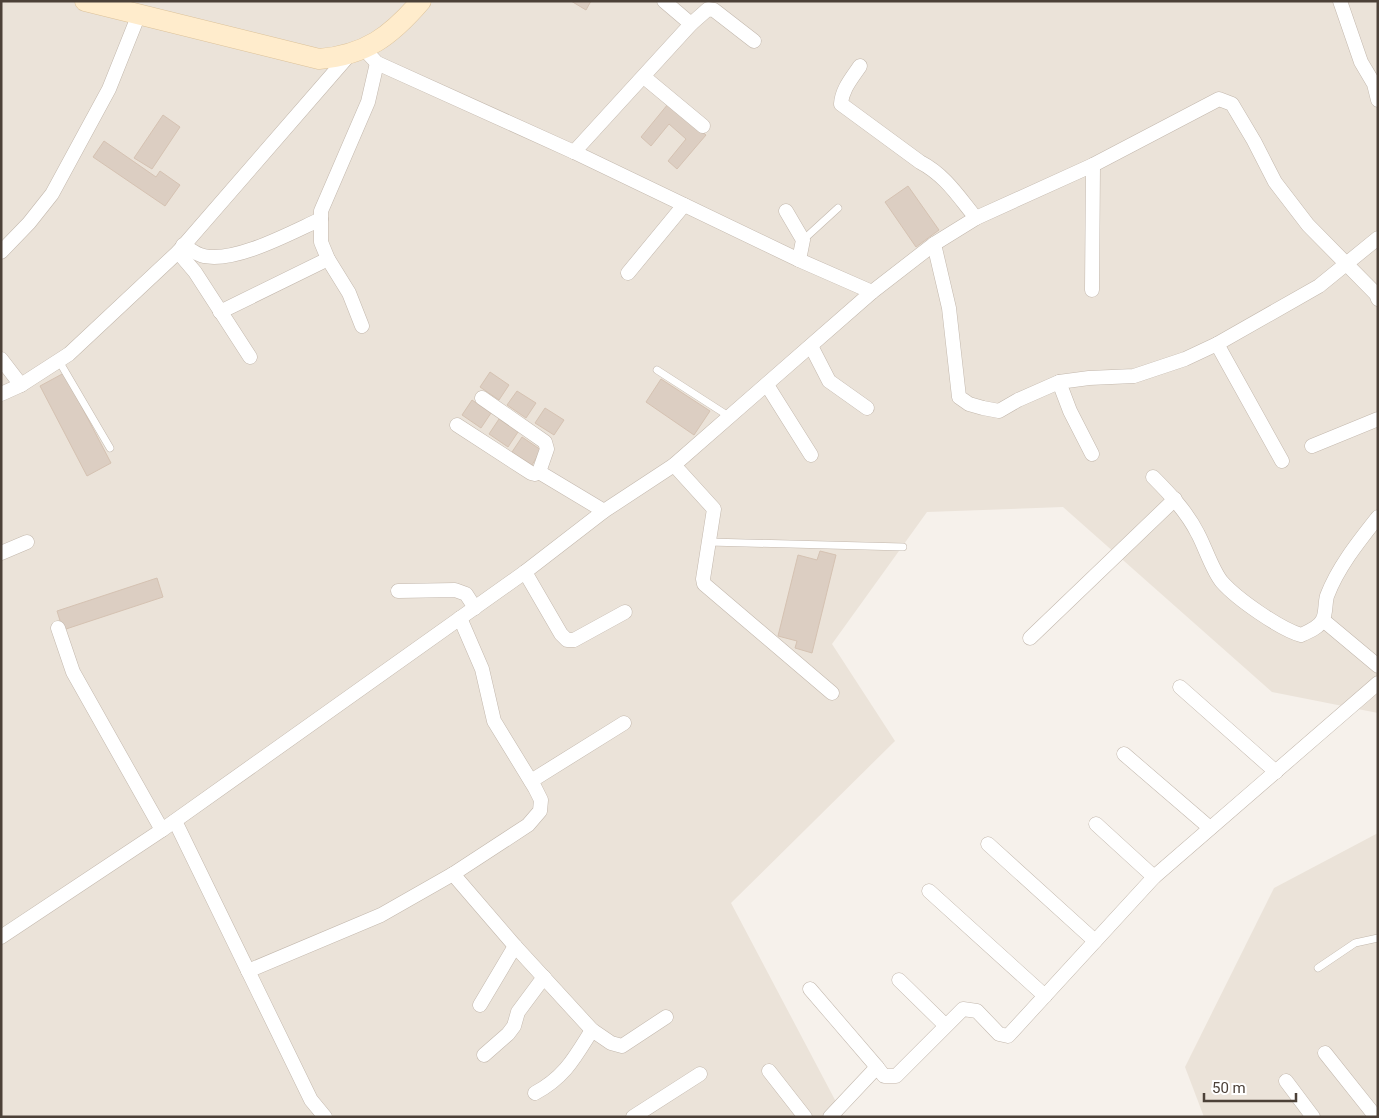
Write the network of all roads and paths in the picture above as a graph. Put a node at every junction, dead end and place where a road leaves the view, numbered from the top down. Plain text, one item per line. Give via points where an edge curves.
1 (85, 1) edge
2 (421, 1) edge
3 (664, 1) edge
4 (1340, 1) edge
5 (139, 14) junction
6 (691, 24) junction
7 (754, 41) dead end
8 (363, 56) junction
9 (860, 66) dead end
10 (644, 77) junction
11 (1376, 83) edge
12 (1378, 100) edge
13 (702, 126) dead end
14 (574, 152) junction
15 (1093, 165) junction
16 (684, 205) junction
17 (838, 208) dead end
18 (786, 211) dead end
19 (976, 218) junction
20 (321, 219) junction
21 (1378, 238) edge
22 (803, 240) junction
23 (934, 244) junction
24 (180, 249) junction
25 (1, 252) edge
26 (328, 259) junction
27 (799, 260) junction
28 (1346, 265) junction
29 (628, 273) dead end
30 (1092, 290) dead end
31 (872, 292) junction
32 (1378, 299) edge
33 (220, 312) junction
34 (362, 326) dead end
35 (1217, 344) junction
36 (811, 346) junction
37 (250, 357) dead end
38 (1, 359) edge
39 (59, 361) junction
40 (657, 370) dead end
41 (1059, 382) junction
42 (21, 385) junction
43 (767, 385) junction
44 (1, 394) edge
45 (482, 398) dead end
46 (867, 408) dead end
47 (731, 417) junction
48 (1378, 418) edge
49 (457, 425) dead end
50 (1312, 446) dead end
51 (110, 448) dead end
52 (1092, 454) dead end
53 (811, 455) dead end
54 (1282, 461) dead end
55 (674, 465) junction
56 (539, 472) junction
57 (1153, 477) dead end
58 (1175, 499) junction
59 (604, 511) junction
60 (1378, 517) edge
61 (26, 542) dead end
62 (709, 542) junction
63 (903, 547) dead end
64 (1, 553) edge
65 (525, 572) junction
66 (398, 591) dead end
67 (475, 608) junction
68 (625, 612) dead end
69 (460, 618) junction
70 (1323, 620) junction
71 (58, 628) dead end
72 (1030, 638) dead end
73 (1378, 666) edge
74 (1378, 684) edge
75 (1180, 687) dead end
76 (832, 693) dead end
77 (624, 724) dead end
78 (1124, 754) dead end
79 (1276, 772) junction
80 (531, 780) junction
81 (175, 821) junction
82 (1096, 824) dead end
83 (1210, 828) junction
84 (162, 830) junction
85 (988, 844) dead end
86 (453, 874) junction
87 (1154, 877) junction
88 (929, 891) dead end
89 (1, 937) edge
90 (1378, 938) edge
91 (1095, 941) junction
92 (515, 946) junction
93 (1318, 968) dead end
94 (248, 971) junction
95 (544, 977) junction
96 (899, 980) dead end
97 (810, 989) dead end
98 (1045, 996) junction
99 (480, 1005) dead end
100 (666, 1017) dead end
101 (945, 1025) junction
102 (592, 1030) junction
103 (1325, 1053) dead end
104 (484, 1055) dead end
105 (877, 1067) junction
106 (769, 1071) dead end
107 (700, 1074) dead end
108 (1286, 1081) dead end
109 (535, 1093) dead end
110 (325, 1117) edge
111 (632, 1117) edge
112 (805, 1117) edge
113 (830, 1117) edge
114 (1313, 1117) edge
115 (1377, 1117) edge

1 - 5 main road
2 - 8 main road via 403,22
3 - 6 street
4 - 11 street via 1361,62
5 - 8 main road via 319,59
5 - 25 street via 110,89 52,194 30,223
6 - 7 street via 712,8
6 - 10 street
8 - 14 street
8 - 20 street via 368,102 321,211
8 - 24 street
9 - 19 street via 846,86 841,104 934,169
10 - 13 street
10 - 14 street
11 - 12 street
14 - 16 street
15 - 19 street
15 - 28 street via 1219,99 1232,104 1275,182 1308,225
15 - 30 street
16 - 27 street
16 - 29 street
17 - 22 lane
18 - 22 street
19 - 23 street
20 - 24 street via 227,257 203,256
20 - 26 street via 321,242
21 - 28 street
22 - 27 street
23 - 31 street
23 - 41 street via 949,308 959,397 969,404 999,411
24 - 33 street
24 - 39 street
26 - 33 street
26 - 34 street
27 - 31 street
28 - 32 street
28 - 35 street via 1319,286
31 - 36 street
33 - 37 street
35 - 41 street via 1134,376
35 - 54 street
36 - 43 street
36 - 46 street via 829,382
38 - 42 street
39 - 42 street
39 - 51 lane
40 - 47 lane
41 - 52 street
42 - 44 street
43 - 47 street
43 - 53 street
45 - 56 street via 545,442 547,449
47 - 55 street
48 - 50 street
49 - 56 street via 531,473
55 - 59 street
55 - 62 street via 714,509
56 - 59 street
57 - 58 street
58 - 70 street via 1197,532 1221,581 1242,600 1301,636
58 - 72 street
59 - 65 street
60 - 70 street via 1336,576
61 - 64 street
62 - 63 lane
62 - 76 street via 704,584
65 - 67 street
65 - 68 street via 567,640 574,640
66 - 67 street via 455,590 466,594
67 - 69 street
69 - 80 street via 482,669 494,721
69 - 81 street
70 - 73 street
71 - 84 street via 73,672
74 - 79 street
75 - 79 street
77 - 80 street
78 - 83 street
79 - 83 street
80 - 86 street via 541,800 540,811 528,825
81 - 84 street
81 - 94 street
82 - 87 street
83 - 87 street
84 - 89 street
85 - 91 street
86 - 92 street
86 - 94 street via 381,915
87 - 91 street
88 - 98 street
90 - 93 lane via 1355,943
91 - 98 street
92 - 95 street
92 - 99 street
94 - 110 street via 311,1100
95 - 102 street
95 - 104 street via 518,1012 508,1034
96 - 101 street
97 - 105 street
98 - 101 street via 1008,1036 999,1034 977,1011 963,1008
100 - 102 street via 622,1046 611,1043
101 - 105 street via 896,1076 884,1076
102 - 109 street via 567,1069 550,1085
103 - 115 street
105 - 113 street
106 - 112 street
107 - 111 street
108 - 114 street

